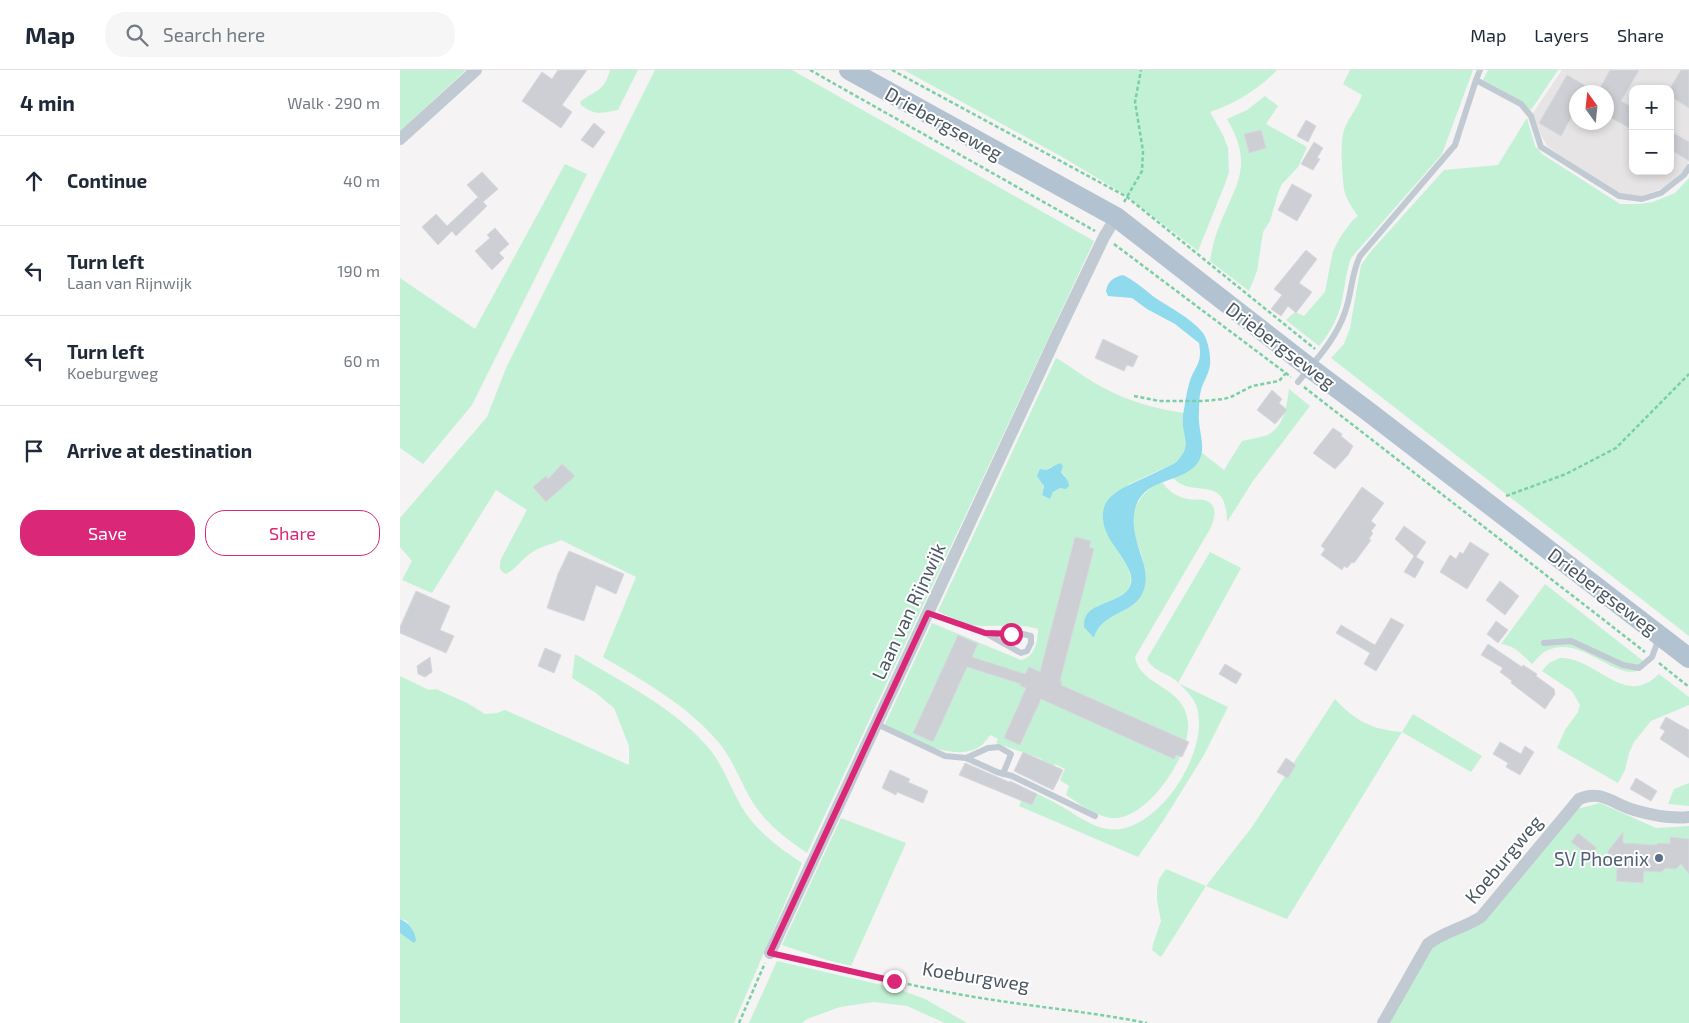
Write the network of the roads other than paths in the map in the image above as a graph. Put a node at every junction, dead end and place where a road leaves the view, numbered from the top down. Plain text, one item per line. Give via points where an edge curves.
1 (476, 70) edge
2 (849, 70) edge
3 (1480, 70) edge
4 (1476, 80) junction
5 (400, 139) edge
6 (1689, 166) edge
7 (1116, 217) junction
8 (1304, 375) junction
9 (928, 613) junction
10 (985, 633) junction
11 (1660, 635) junction
12 (1544, 643) dead end
13 (1689, 658) edge
14 (876, 724) junction
15 (966, 758) junction
16 (1003, 774) junction
17 (1095, 816) dead end
18 (1689, 817) edge
19 (770, 953) road end
20 (1383, 1023) edge

1 - 5 street
2 - 7 main road, Driebergseweg
3 - 4 lane
4 - 6 lane via 1521,104 1530,116 1541,146 1620,196 1642,199 1661,192 1684,175
4 - 8 lane via 1456,145 1360,256 1338,330
7 - 8 main road, Driebergseweg
7 - 9 street, Laan van Rijnwijk
8 - 11 main road, Driebergseweg via 1365,409
9 - 10 lane
9 - 14 street, Laan van Rijnwijk
10 - 10 lane via 1023,634 1031,636 1031,643 1027,651 1021,653
11 - 12 lane via 1652,657 1639,668 1623,665 1571,640
11 - 13 main road, Driebergseweg
14 - 15 lane via 945,756
14 - 19 street, Laan van Rijnwijk
15 - 16 lane
15 - 16 lane via 998,747 1011,754
16 - 17 lane
18 - 20 street, Koeburgweg via 1634,810 1594,795 1579,800 1481,917 1428,944

